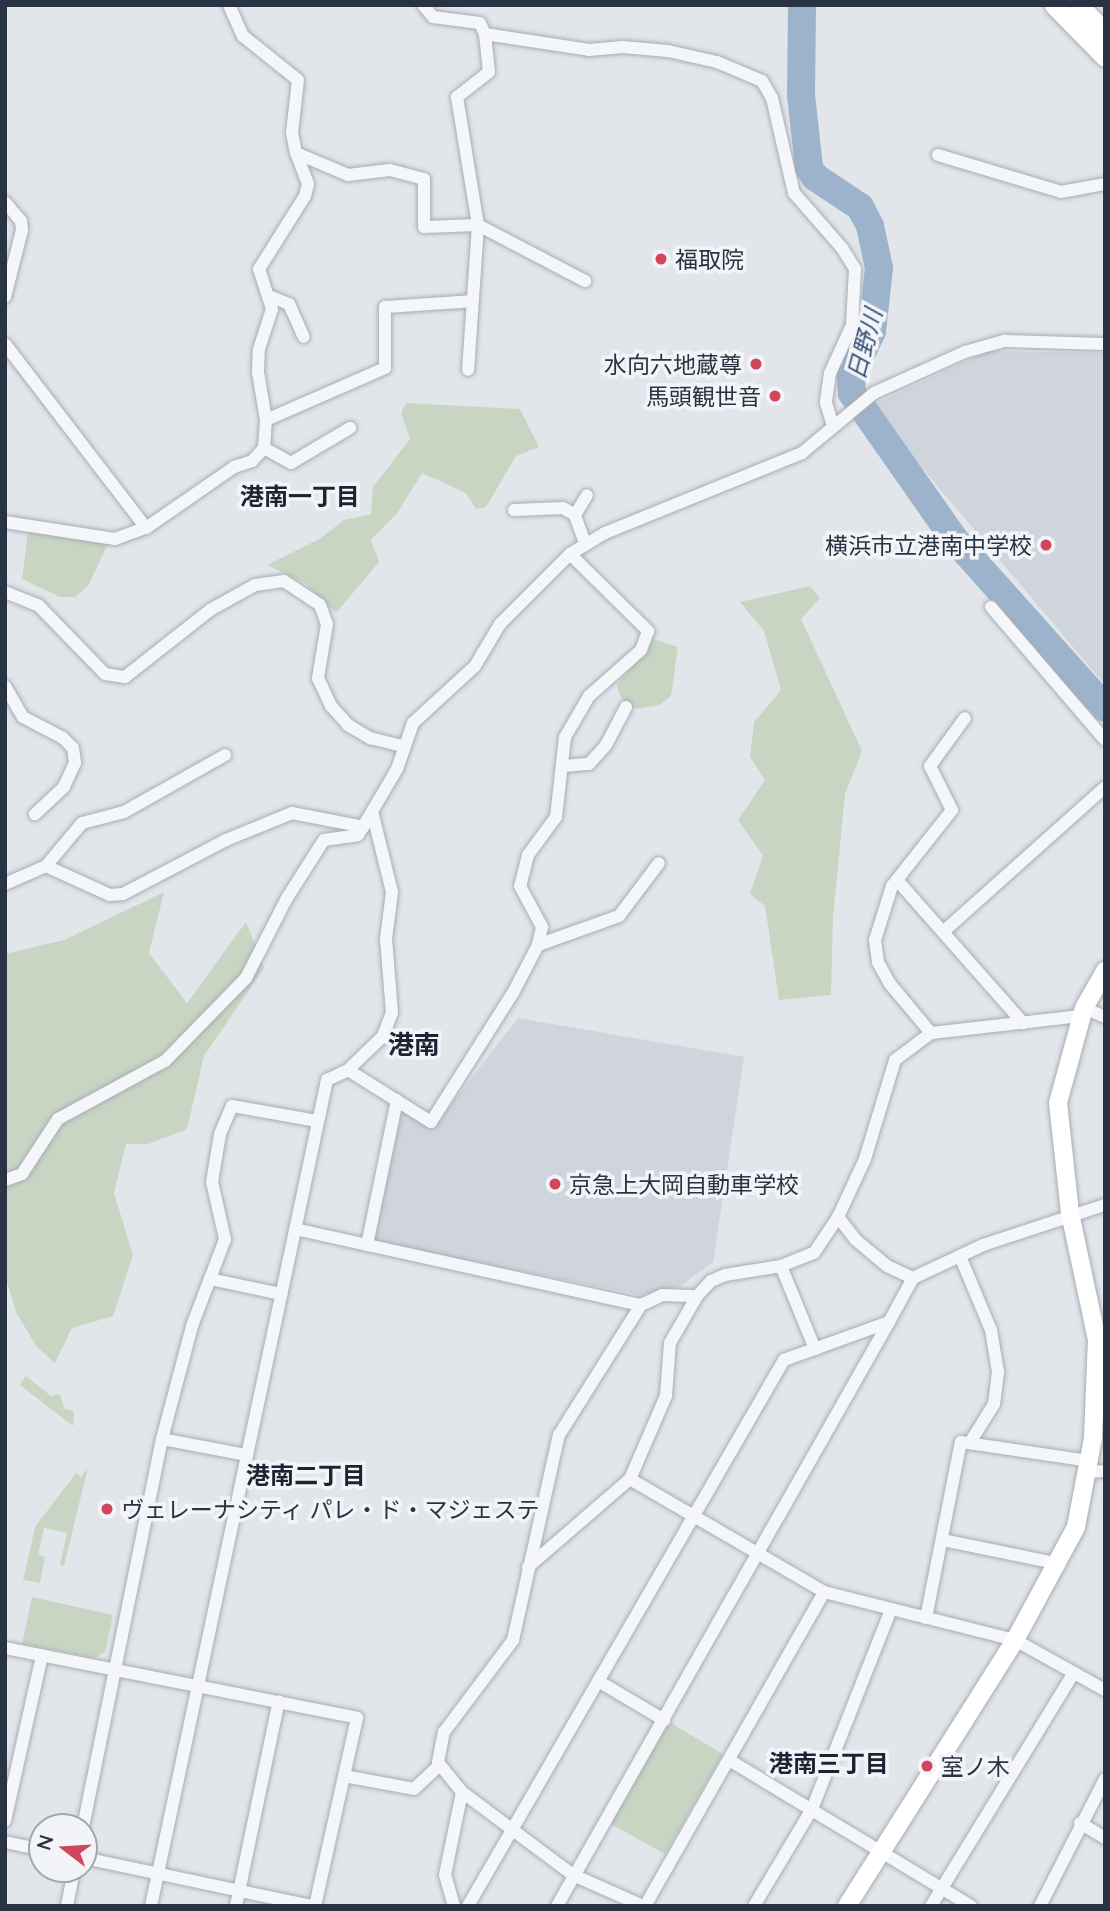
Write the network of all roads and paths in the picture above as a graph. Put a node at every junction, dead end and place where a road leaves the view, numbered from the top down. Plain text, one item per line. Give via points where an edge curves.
1 (229, 5) edge
2 (423, 5) edge
3 (1054, 5) edge
4 (1079, 5) edge
5 (1105, 33) edge
6 (485, 34) junction
7 (1105, 57) edge
8 (296, 153) junction
9 (938, 155) dead end
10 (1105, 184) edge
11 (5, 202) edge
12 (478, 226) junction
13 (585, 281) dead end
14 (269, 296) junction
15 (5, 297) edge
16 (472, 301) junction
17 (304, 337) dead end
18 (5, 344) edge
19 (1105, 344) edge
20 (468, 370) dead end
21 (266, 420) junction
22 (836, 423) junction
23 (349, 428) dead end
24 (264, 448) junction
25 (587, 495) dead end
26 (514, 510) dead end
27 (575, 515) junction
28 (5, 522) edge
29 (146, 527) junction
30 (585, 543) junction
31 (570, 554) junction
32 (5, 592) edge
33 (991, 607) dead end
34 (5, 686) edge
35 (10, 706) edge
36 (626, 707) dead end
37 (965, 718) dead end
38 (1105, 740) edge
39 (403, 746) junction
40 (225, 755) dead end
41 (564, 766) junction
42 (1105, 787) edge
43 (35, 814) dead end
44 (373, 814) junction
45 (365, 827) junction
46 (659, 863) dead end
47 (46, 866) junction
48 (897, 880) junction
49 (5, 884) edge
50 (943, 932) junction
51 (538, 945) junction
52 (1105, 971) edge
53 (1082, 1012) junction
54 (1105, 1017) edge
55 (1023, 1023) junction
56 (931, 1033) junction
57 (348, 1070) junction
58 (397, 1100) junction
59 (317, 1121) junction
60 (5, 1180) edge
61 (1105, 1205) edge
62 (1070, 1213) junction
63 (838, 1217) junction
64 (295, 1229) junction
65 (367, 1245) junction
66 (960, 1255) junction
67 (781, 1266) junction
68 (913, 1278) junction
69 (210, 1279) junction
70 (281, 1294) junction
71 (697, 1296) junction
72 (641, 1305) junction
73 (889, 1322) junction
74 (815, 1349) junction
75 (162, 1439) junction
76 (971, 1441) junction
77 (247, 1455) junction
78 (1094, 1468) edge
79 (630, 1479) junction
80 (692, 1516) junction
81 (943, 1540) junction
82 (758, 1554) junction
83 (1060, 1564) junction
84 (528, 1567) junction
85 (824, 1592) junction
86 (891, 1609) junction
87 (926, 1618) junction
88 (1015, 1640) junction
89 (5, 1647) edge
90 (42, 1655) junction
91 (113, 1670) junction
92 (1074, 1673) junction
93 (598, 1681) junction
94 (197, 1688) junction
95 (1105, 1690) edge
96 (279, 1701) junction
97 (664, 1720) junction
98 (729, 1760) junction
99 (440, 1765) junction
100 (344, 1776) junction
101 (1103, 1786) edge
102 (462, 1792) junction
103 (812, 1809) junction
104 (86, 1813) edge
105 (5, 1821) edge
106 (1080, 1823) junction
107 (511, 1829) junction
108 (1105, 1838) edge
109 (5, 1842) edge
110 (28, 1847) edge
111 (882, 1851) junction
112 (98, 1861) edge
113 (158, 1874) junction
114 (573, 1875) junction
115 (71, 1883) edge
116 (942, 1887) junction
117 (239, 1891) junction
118 (649, 1904) edge
119 (66, 1906) edge
120 (151, 1906) edge
121 (236, 1906) edge
122 (313, 1906) edge
123 (454, 1906) edge
124 (468, 1906) edge
125 (557, 1906) edge
126 (754, 1906) edge
127 (848, 1906) edge
128 (930, 1906) edge
129 (971, 1906) edge
130 (1041, 1906) edge

1 - 8 street via 243,36 298,80 292,133
2 - 6 street via 433,17 480,23
3 - 7 main road
4 - 5 main road
6 - 12 street via 489,72 457,97
6 - 22 street via 589,50 668,51 716,62 762,81 772,98 794,193 855,269 852,325 830,373 826,403
8 - 12 street via 348,175 390,170 424,179 424,227
8 - 14 street via 308,184 259,269
9 - 10 street via 1060,191
11 - 15 street via 21,221 22,230
12 - 13 street
12 - 16 street
14 - 17 street via 289,304
14 - 21 street via 272,318 260,349 258,372
16 - 20 street
16 - 21 street via 385,307 385,368
18 - 29 street
19 - 22 street via 1004,341 965,352 865,400
21 - 24 street
22 - 30 street via 802,453
23 - 24 street via 291,463
24 - 29 street via 252,461 234,467
25 - 27 street
26 - 27 street via 564,508
27 - 30 street
28 - 29 street via 115,539
30 - 31 street
31 - 39 street via 500,624 475,666 413,723
31 - 41 street via 648,631 641,650 589,696 565,737
32 - 39 street via 38,605 106,674 125,677 211,610 255,584 284,581 320,605 327,624 318,678 331,706 348,725 370,738
33 - 38 street
34 - 35 street
35 - 43 street via 73,748 75,763 64,787
36 - 41 street via 606,745 589,764
37 - 48 street via 929,766 952,810
39 - 44 street via 397,769
40 - 47 street via 124,812 82,823
41 - 51 street via 556,817 527,855 520,886 542,927
42 - 50 street
44 - 45 street
44 - 57 street via 392,891 386,939 392,1013 383,1036
45 - 47 street via 292,813 226,840 123,894 110,895
45 - 60 street via 358,835 324,839 246,978 165,1061 58,1119 22,1174
46 - 51 street via 619,916
47 - 49 street
48 - 50 street
48 - 56 street via 875,940 878,962
50 - 55 street
51 - 58 street via 431,1122
52 - 53 street
53 - 54 street
53 - 55 street
53 - 62 street via 1058,1103
55 - 56 street
56 - 63 street via 895,1060 864,1159
57 - 58 street
57 - 59 street via 327,1080
58 - 65 street
59 - 64 street
59 - 69 street via 232,1106 220,1134 212,1182 225,1238
61 - 62 street
62 - 66 street
62 - 78 street via 1097,1340
63 - 67 street via 814,1253
63 - 68 street via 856,1240 887,1266
64 - 65 street
64 - 70 street
65 - 72 street
66 - 68 street
66 - 76 street via 990,1330 998,1372 994,1404
67 - 71 street via 725,1275 711,1281
67 - 74 street
68 - 73 street
69 - 70 street
69 - 75 street
70 - 77 street
71 - 72 street via 662,1295
71 - 79 street via 670,1343 666,1396
72 - 84 street via 559,1435
73 - 74 street
73 - 82 street
74 - 80 street via 784,1360
75 - 77 street
75 - 91 street
76 - 78 street
76 - 81 street via 961,1442 953,1467 952,1502
77 - 94 street
78 - 83 street
79 - 80 street
79 - 84 street
80 - 82 street
80 - 93 street
81 - 83 street
81 - 87 street
82 - 85 street
82 - 97 street
83 - 88 street
84 - 99 street via 513,1640 443,1732
85 - 86 street
85 - 98 street
86 - 87 street
86 - 103 street
87 - 88 street
88 - 92 street
88 - 111 street
89 - 90 street
90 - 91 street
90 - 105 street
91 - 94 street
91 - 104 street
92 - 95 street
92 - 116 street
93 - 97 street
93 - 107 street
94 - 96 street
94 - 113 street
96 - 100 street via 357,1718
96 - 117 street
97 - 114 street
98 - 103 street
98 - 118 street
99 - 100 street via 414,1789
99 - 102 street
100 - 122 street
101 - 106 street
102 - 107 street
102 - 123 street via 445,1875
103 - 111 street
103 - 126 street
106 - 108 street
106 - 130 street
107 - 114 street
107 - 124 street
109 - 110 street
111 - 116 street
111 - 127 street
112 - 113 street
113 - 117 street
113 - 120 street
114 - 118 street
114 - 125 street
115 - 119 street
116 - 128 street
116 - 129 street
117 - 121 street
117 - 122 street

